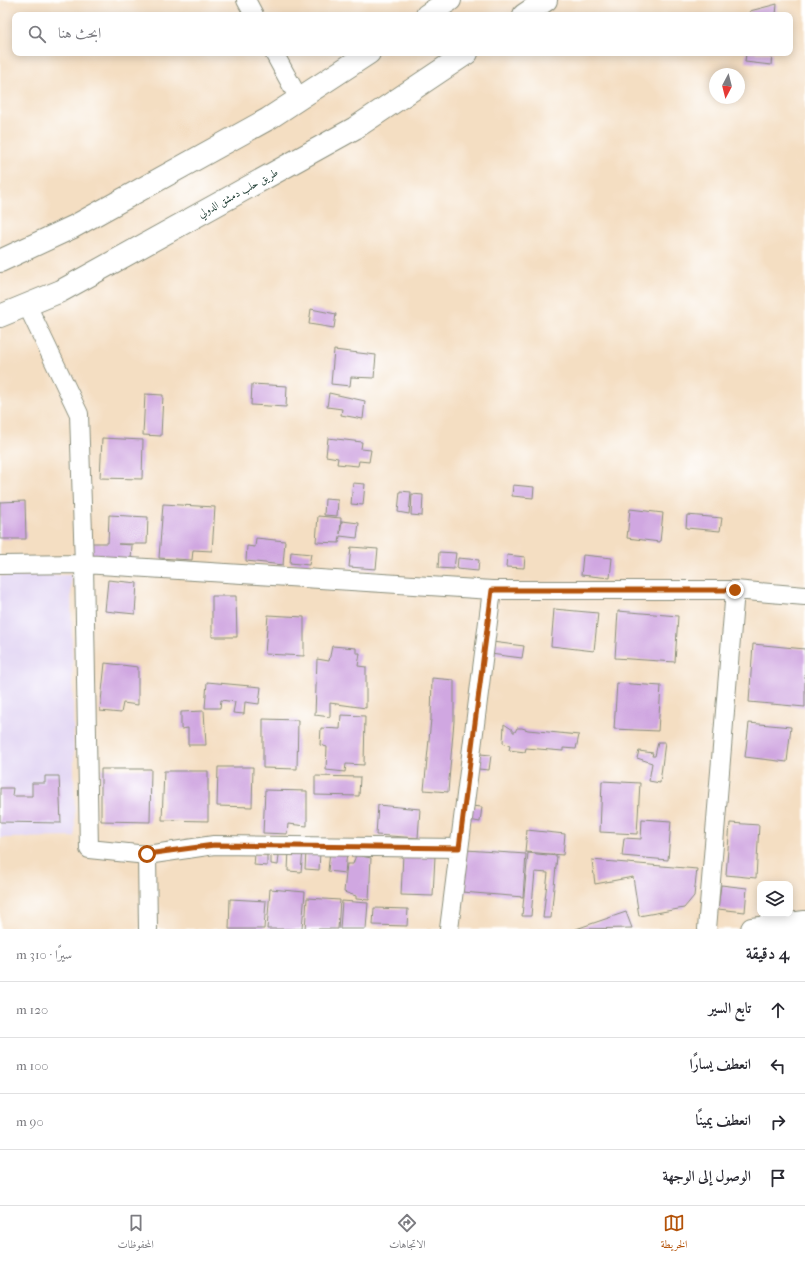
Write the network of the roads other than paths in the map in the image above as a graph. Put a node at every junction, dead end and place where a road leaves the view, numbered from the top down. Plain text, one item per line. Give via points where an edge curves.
1 (246, 0) edge
2 (450, 0) edge
3 (546, 0) edge
4 (252, 12) edge
5 (432, 12) edge
6 (528, 12) edge
7 (276, 56) edge
8 (364, 56) edge
9 (463, 56) edge
10 (299, 99) junction
11 (0, 261) edge
12 (27, 305) junction
13 (0, 316) edge
14 (84, 564) junction
15 (0, 565) edge
16 (492, 590) junction
17 (735, 590) junction
18 (805, 596) edge
19 (459, 848) junction
20 (147, 854) junction
21 (805, 922) edge
22 (148, 929) edge
23 (448, 929) edge
24 (707, 929) edge
25 (752, 929) edge

1 - 4 street
2 - 5 highway
3 - 6 highway
7 - 10 street
8 - 10 highway
9 - 12 highway, طريق حلب دمشق الدولي via 355,128 61,291
10 - 11 highway via 268,119 73,227
12 - 13 highway, طريق حلب دمشق الدولي
12 - 14 street via 79,414
14 - 15 street
14 - 16 street
14 - 20 street via 89,849
16 - 17 street
16 - 19 street
17 - 18 street
17 - 24 street
19 - 20 street via 214,845
19 - 23 street
20 - 22 street
21 - 25 highway

